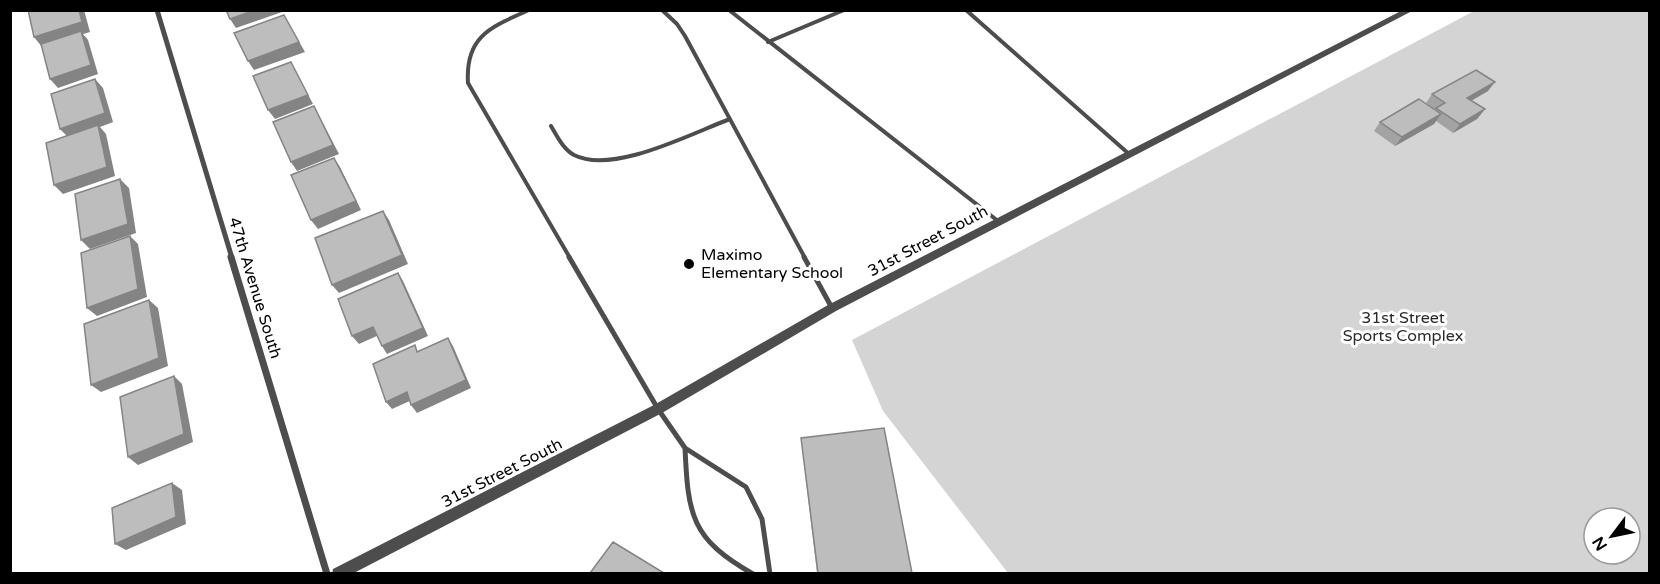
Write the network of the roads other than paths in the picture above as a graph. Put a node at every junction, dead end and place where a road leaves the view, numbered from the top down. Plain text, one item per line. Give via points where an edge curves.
1 (157, 10) edge
2 (529, 10) edge
3 (662, 10) edge
4 (729, 10) edge
5 (844, 10) edge
6 (966, 10) edge
7 (1410, 10) edge
8 (768, 42) junction
9 (730, 118) junction
10 (551, 126) dead end
11 (1129, 154) junction
12 (998, 221) junction
13 (832, 308) junction
14 (658, 409) junction
15 (685, 448) junction
16 (327, 573) edge
17 (338, 573) edge
18 (753, 573) edge
19 (770, 573) edge

1 - 16 street, 47th Avenue South
2 - 14 lane via 491,27 474,43 465,65 468,83
3 - 9 lane via 677,24
4 - 8 lane
5 - 8 lane
6 - 11 lane
7 - 11 street, 31st Street South
8 - 12 lane
9 - 10 lane via 645,151 595,161 575,156
9 - 13 lane
11 - 12 street, 31st Street South
12 - 13 street, 31st Street South
13 - 14 street, 31st Street South
14 - 15 lane
14 - 17 street, 31st Street South
15 - 18 lane via 689,506 703,536 726,560
15 - 19 lane via 746,487 762,519

